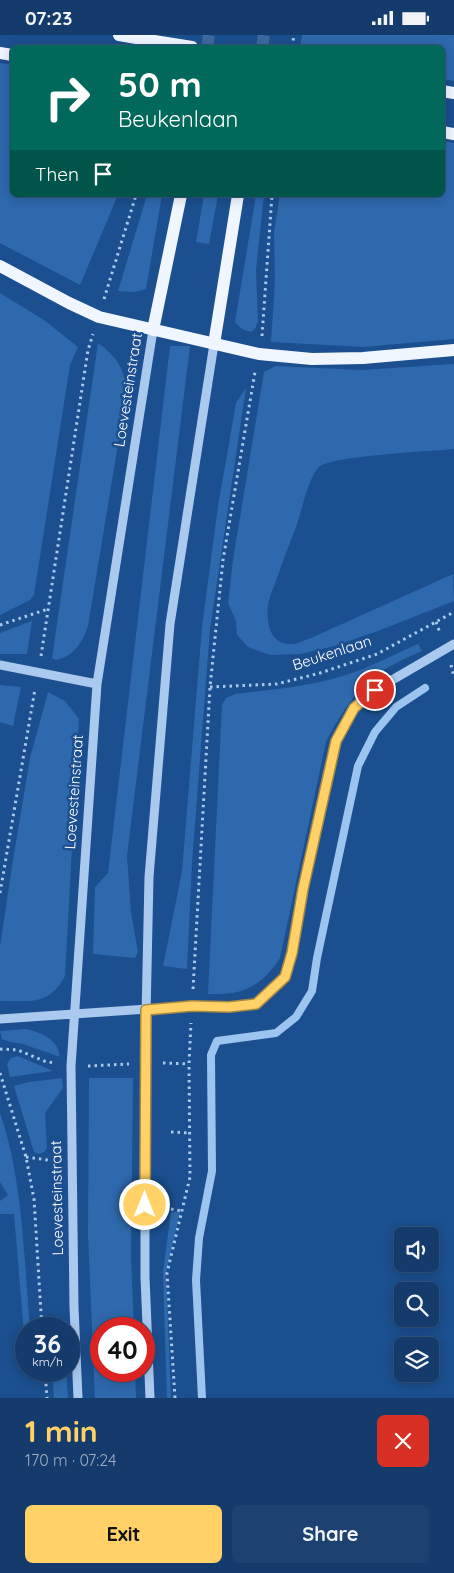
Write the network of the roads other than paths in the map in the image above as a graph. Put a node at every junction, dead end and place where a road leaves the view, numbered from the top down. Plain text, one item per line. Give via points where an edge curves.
1 (119, 35) edge
2 (180, 45) edge
3 (180, 197) edge
4 (238, 197) edge
5 (0, 266) edge
6 (154, 330) junction
7 (214, 344) junction
8 (454, 350) edge
9 (454, 644) edge
10 (0, 665) edge
11 (97, 684) junction
12 (146, 1010) junction
13 (74, 1014) junction
14 (0, 1019) edge
15 (78, 1398) edge
16 (150, 1398) edge

1 - 2 main road, bridge
3 - 6 main road, Loevesteinstraat
4 - 7 main road
5 - 6 main road via 99,317
6 - 7 main road
6 - 11 street, Loevesteinstraat
7 - 8 main road via 259,354 312,359 362,359
7 - 12 street via 170,624 150,877
9 - 12 street via 375,690 354,708 336,741 285,977 256,1004
10 - 11 street
11 - 13 street, Loevesteinstraat
12 - 13 street
12 - 16 street via 145,1277
13 - 14 street
13 - 15 street, Loevesteinstraat via 70,1066

